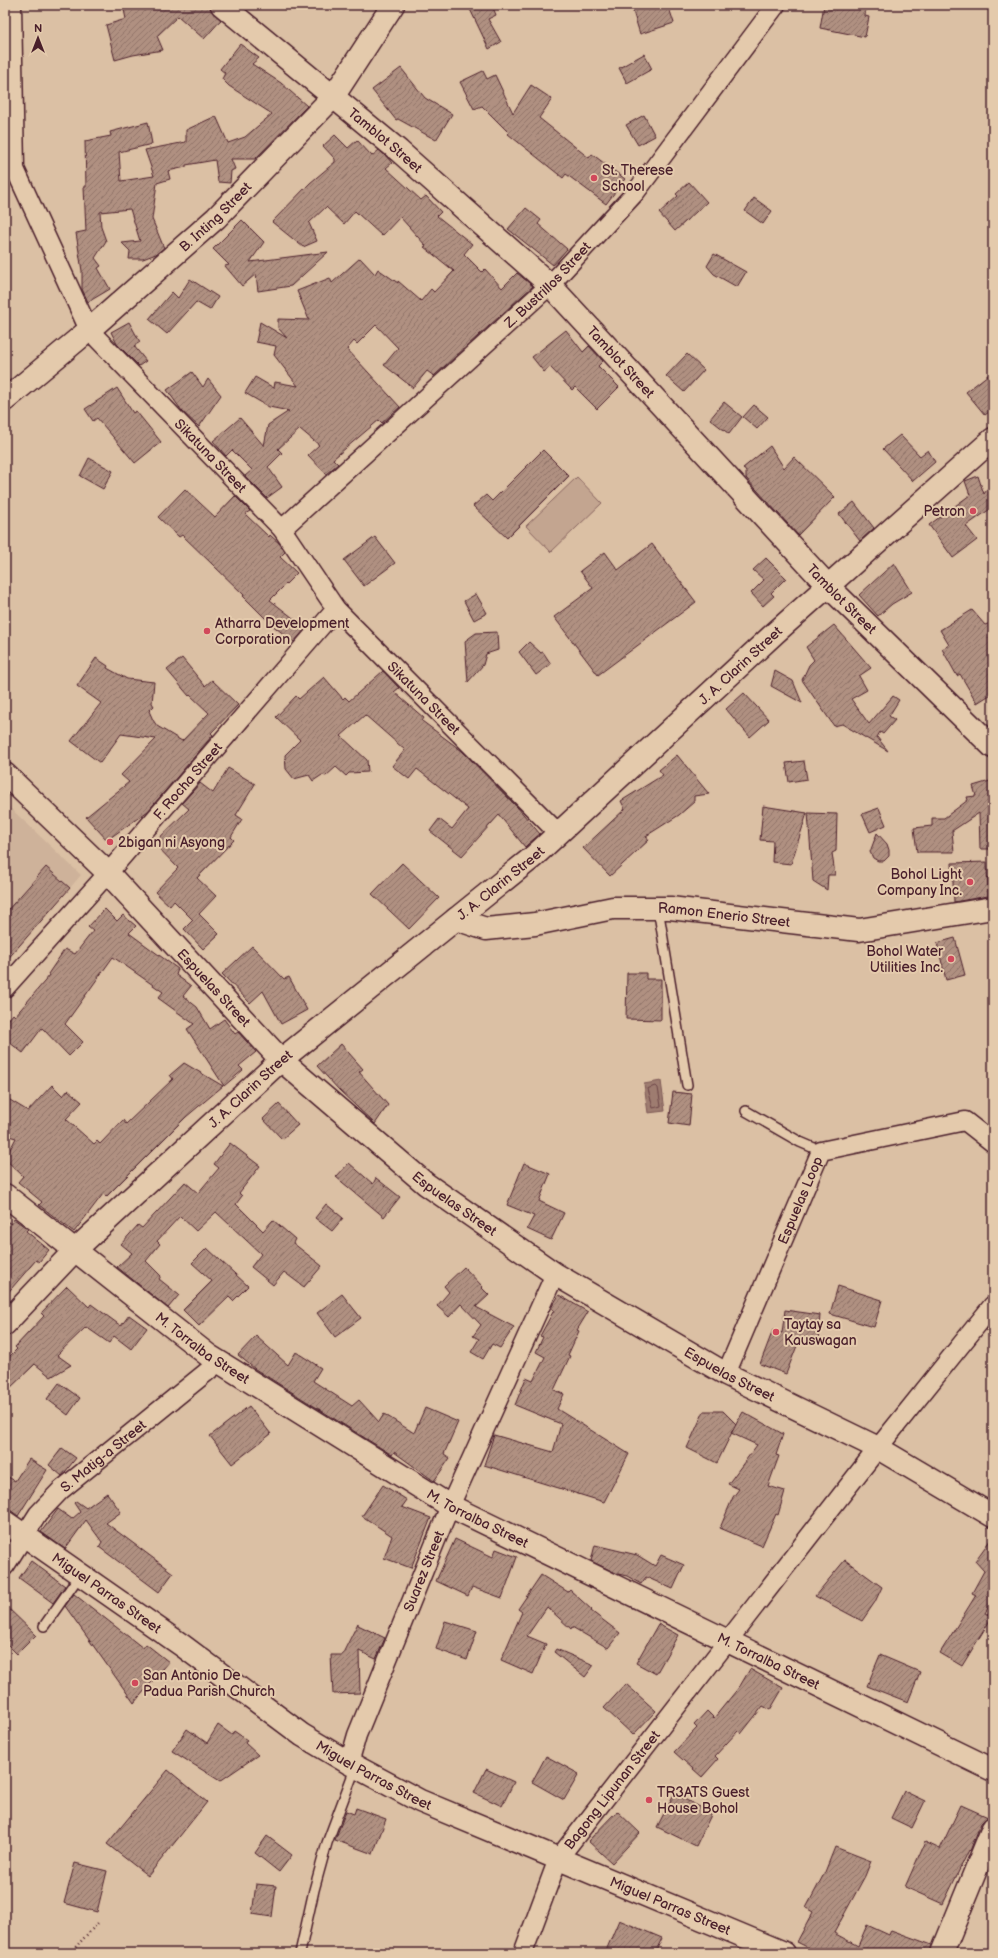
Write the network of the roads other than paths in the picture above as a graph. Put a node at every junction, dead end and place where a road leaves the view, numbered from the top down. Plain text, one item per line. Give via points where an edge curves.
1 (12, 5) edge
2 (222, 5) edge
3 (393, 5) edge
4 (776, 5) edge
5 (333, 97) junction
6 (10, 171) edge
7 (550, 285) junction
8 (89, 330) junction
9 (5, 400) edge
10 (993, 439) edge
11 (282, 529) junction
12 (828, 586) junction
13 (336, 609) junction
14 (993, 747) edge
15 (5, 774) edge
16 (559, 834) junction
17 (108, 873) junction
18 (658, 908) junction
19 (993, 908) edge
20 (456, 919) junction
21 (5, 988) edge
22 (281, 1060) junction
23 (687, 1085) dead end
24 (746, 1111) dead end
25 (993, 1143) edge
26 (821, 1151) junction
27 (5, 1195) edge
28 (75, 1250) junction
29 (556, 1274) junction
30 (993, 1305) edge
31 (5, 1324) edge
32 (219, 1362) junction
33 (726, 1374) junction
34 (878, 1448) junction
35 (450, 1506) junction
36 (993, 1516) edge
37 (5, 1522) edge
38 (24, 1536) junction
39 (5, 1566) edge
40 (80, 1575) junction
41 (44, 1626) dead end
42 (727, 1641) junction
43 (352, 1764) junction
44 (993, 1770) edge
45 (993, 1828) edge
46 (558, 1859) junction
47 (300, 1953) edge
48 (523, 1953) edge
49 (784, 1953) edge
50 (942, 1953) edge

1 - 6 street, Sikatuna Street
2 - 5 street, Tamblot Street
3 - 5 street, B. Inting Street
4 - 7 street, Z. Bustrillos Street via 635,193
5 - 7 street, Tamblot Street via 399,151
5 - 8 street, B. Inting Street via 216,218
6 - 8 street, Sikatuna Street
7 - 11 street, Z. Bustrillos Street
7 - 12 street, Tamblot Street
8 - 9 street, B. Inting Street
8 - 11 street, Sikatuna Street
10 - 12 street, J. A. Clarin Street
11 - 13 street, Sikatuna Street
12 - 14 street, Tamblot Street
12 - 16 street, J. A. Clarin Street
13 - 16 street, Sikatuna Street
13 - 17 street, F. Rocha Street
15 - 17 street, Espuelas Street
16 - 20 street, J. A. Clarin Street
17 - 21 street, F. Rocha Street
17 - 22 street, Espuelas Street
18 - 19 street, Ramon Enerio Street via 859,930
18 - 20 street, Ramon Enerio Street via 613,908 535,924 486,929
18 - 23 lane
20 - 22 street, J. A. Clarin Street
22 - 28 street, J. A. Clarin Street
22 - 29 street, Espuelas Street via 426,1184
24 - 26 lane
25 - 26 street, Espuelas Loop via 965,1121
26 - 33 street, Espuelas Loop
27 - 28 street, M. Torralba Street
28 - 31 street, J. A. Clarin Street
28 - 32 street, M. Torralba Street
29 - 33 street, Espuelas Street
29 - 35 street, Suarez Street
30 - 34 street
32 - 35 street, M. Torralba Street
32 - 38 street, S. Matig-a Street via 61,1490 38,1514
33 - 34 street, Espuelas Street
34 - 36 street, Espuelas Street
34 - 42 street, Bagong Lipunan Street
35 - 42 street, M. Torralba Street
35 - 43 street, Suarez Street via 357,1735
37 - 38 street, Miguel Parras Street
38 - 39 street, S. Matig-a Street
38 - 40 street, Miguel Parras Street
40 - 41 lane
40 - 43 street, Miguel Parras Street via 183,1646 302,1736
42 - 44 street, M. Torralba Street
42 - 46 street, Bagong Lipunan Street
43 - 46 street, Miguel Parras Street via 420,1801
43 - 47 lane via 314,1890
45 - 50 street
46 - 48 street, Bagong Lipunan Street
46 - 49 street, Miguel Parras Street

